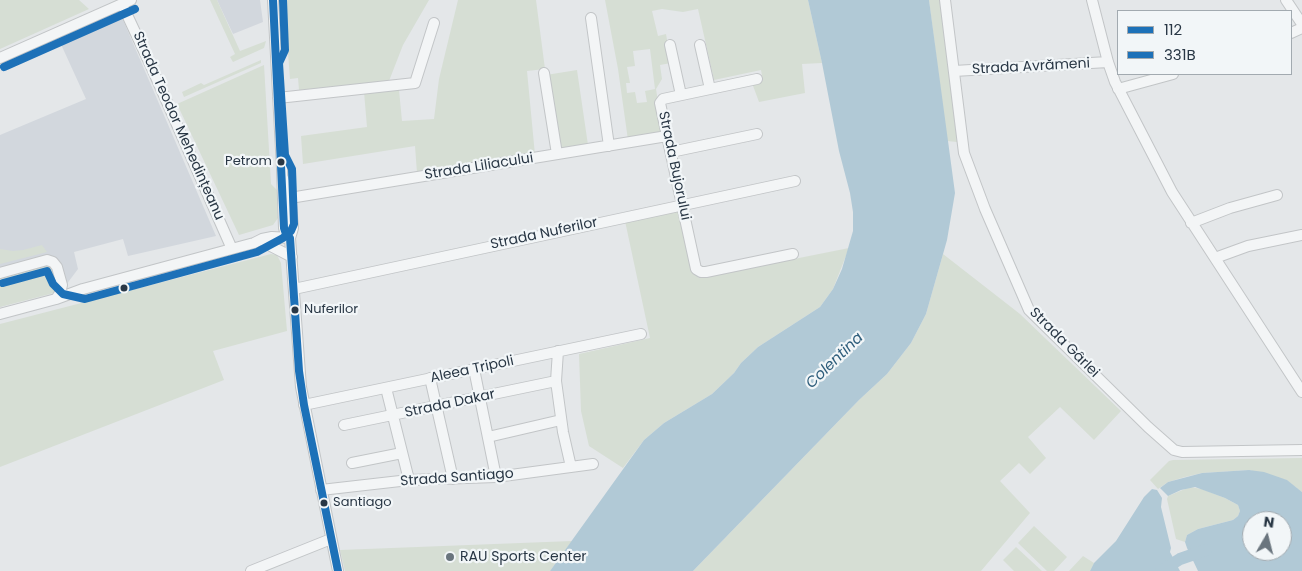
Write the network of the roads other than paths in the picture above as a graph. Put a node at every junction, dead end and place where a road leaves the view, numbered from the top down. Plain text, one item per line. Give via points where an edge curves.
1 (135, 0) edge
2 (273, 0) edge
3 (945, 0) edge
4 (1092, 0) edge
5 (1286, 0) edge
6 (128, 1) edge
7 (591, 18) dead end
8 (1301, 22) edge
9 (434, 24) dead end
10 (1292, 32) edge
11 (670, 45) dead end
12 (700, 45) dead end
13 (0, 58) edge
14 (1108, 62) junction
15 (954, 72) junction
16 (544, 73) dead end
17 (1169, 75) edge
18 (757, 79) dead end
19 (710, 89) junction
20 (1118, 89) junction
21 (681, 95) junction
22 (278, 98) junction
23 (757, 134) dead end
24 (667, 136) junction
25 (609, 146) junction
26 (671, 152) junction
27 (558, 154) junction
28 (283, 178) junction
29 (795, 181) dead end
30 (1276, 195) dead end
31 (290, 198) junction
32 (682, 204) junction
33 (1191, 223) junction
34 (284, 224) junction
35 (1302, 235) edge
36 (290, 238) junction
37 (261, 242) junction
38 (232, 249) junction
39 (793, 254) dead end
40 (292, 257) junction
41 (1215, 258) junction
42 (0, 272) edge
43 (61, 278) junction
44 (83, 289) junction
45 (294, 289) junction
46 (56, 299) junction
47 (0, 314) edge
48 (641, 334) dead end
49 (558, 351) junction
50 (474, 369) junction
51 (430, 378) junction
52 (556, 381) junction
53 (386, 388) junction
54 (1302, 392) edge
55 (480, 398) junction
56 (304, 405) junction
57 (436, 407) junction
58 (393, 415) junction
59 (561, 420) junction
60 (344, 426) dead end
61 (488, 437) junction
62 (1302, 450) edge
63 (402, 453) junction
64 (352, 463) dead end
65 (594, 464) dead end
66 (571, 467) junction
67 (496, 477) junction
68 (453, 479) junction
69 (409, 480) junction
70 (321, 490) junction
71 (331, 539) junction
72 (250, 571) edge
73 (338, 571) edge

1 - 6 street
2 - 22 street
3 - 15 street, Strada Gârlei
4 - 14 street
5 - 8 street
6 - 13 street
6 - 38 street, Strada Teodor Mehedințeanu via 148,58
7 - 25 street
8 - 10 street
9 - 22 street via 415,82
11 - 21 street
12 - 19 street
14 - 15 street, Strada Avrămeni
14 - 20 street
15 - 62 street, Strada Gârlei via 964,153 984,209 1033,314 1174,450
16 - 27 street
17 - 20 street
18 - 19 street, Strada Bujorului
19 - 21 street, Strada Bujorului
20 - 33 street
21 - 24 street, Strada Bujorului via 661,101
22 - 28 street
23 - 26 street
24 - 25 street, Strada Liliacului
24 - 26 street, Strada Bujorului
25 - 27 street, Strada Liliacului
26 - 32 street, Strada Bujorului
27 - 31 street, Strada Liliacului
28 - 31 street
28 - 34 street
29 - 32 street, Strada Nuferilor
30 - 33 street
31 - 36 street via 293,228
32 - 39 street, Strada Bujorului via 696,269 701,272
32 - 45 street, Strada Nuferilor
33 - 41 street
34 - 36 street
34 - 37 street
35 - 41 street via 1248,246
36 - 37 street via 272,237
36 - 40 street
37 - 38 street
37 - 40 street
38 - 44 street
40 - 45 street
41 - 54 street
42 - 43 street via 50,260 56,264
43 - 44 street via 69,286
43 - 46 street via 62,288
44 - 46 street
45 - 56 street
46 - 47 street
48 - 49 street, Aleea Tripoli
49 - 50 street, Aleea Tripoli
49 - 52 street
50 - 51 street, Aleea Tripoli
50 - 55 street
51 - 53 street, Aleea Tripoli
51 - 57 street
52 - 55 street, Strada Dakar
52 - 59 street
53 - 56 street, Aleea Tripoli
53 - 58 street
55 - 57 street, Strada Dakar
55 - 61 street
56 - 70 street
57 - 58 street, Strada Dakar
57 - 68 street
58 - 60 street, Strada Dakar
58 - 63 street
59 - 61 street
59 - 66 street
61 - 67 street
63 - 64 street
63 - 69 street
65 - 66 street, Strada Santiago
66 - 67 street, Strada Santiago
67 - 68 street, Strada Santiago
68 - 69 street, Strada Santiago
69 - 70 street, Strada Santiago
70 - 71 street
71 - 72 street
71 - 73 street

